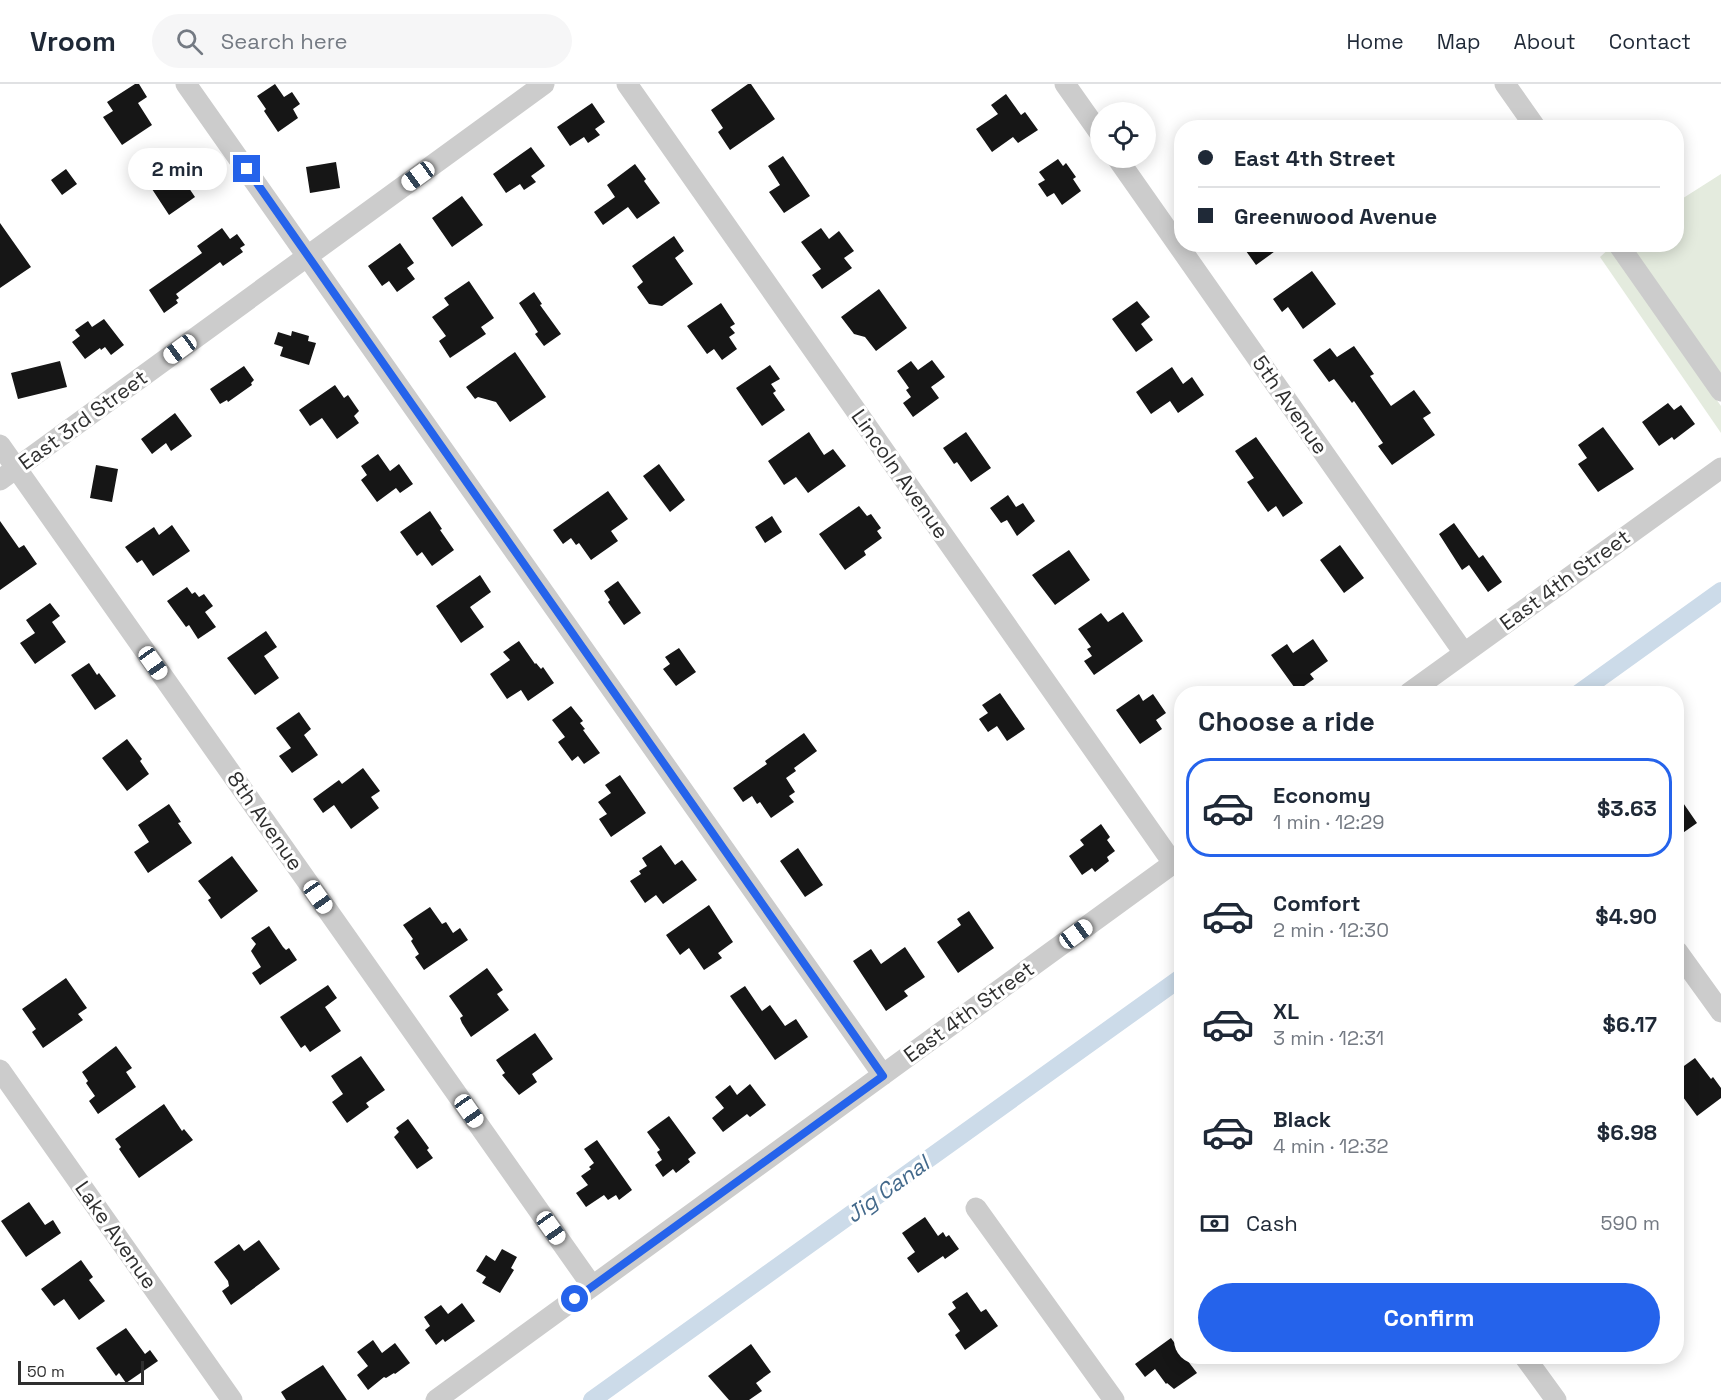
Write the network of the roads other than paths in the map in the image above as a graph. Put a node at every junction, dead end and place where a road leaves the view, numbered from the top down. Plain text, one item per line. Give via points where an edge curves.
1 (186, 84) edge
2 (544, 84) edge
3 (627, 84) edge
4 (1065, 84) edge
5 (1505, 84) edge
6 (1090, 119) edge
7 (1530, 120) edge
8 (1124, 168) edge
9 (1174, 239) edge
10 (1183, 252) edge
11 (1624, 252) edge
12 (308, 256) junction
13 (1721, 392) edge
14 (0, 445) edge
15 (1721, 468) edge
16 (8, 474) edge
17 (1464, 653) junction
18 (1419, 686) edge
19 (1174, 854) edge
20 (1174, 863) edge
21 (1684, 961) edge
22 (1721, 1012) edge
23 (0, 1070) edge
24 (883, 1076) junction
25 (976, 1208) dead end
26 (592, 1286) junction
27 (1530, 1364) edge
28 (232, 1400) edge
29 (436, 1400) edge
30 (1114, 1400) edge
31 (1556, 1400) edge

1 - 12 street
2 - 12 street, East 3rd Street
3 - 19 street, Lincoln Avenue
4 - 6 street
5 - 7 street
8 - 9 street, 5th Avenue
10 - 17 street, 5th Avenue
11 - 13 street
12 - 16 street, East 3rd Street
12 - 24 street
14 - 16 street, 8th Avenue
15 - 17 street, East 4th Street
16 - 26 street, 8th Avenue
17 - 18 street, East 4th Street
20 - 24 street, East 4th Street
21 - 22 street
23 - 28 street, Lake Avenue
24 - 26 street, East 4th Street
25 - 30 street
26 - 29 street, East 4th Street
27 - 31 street

